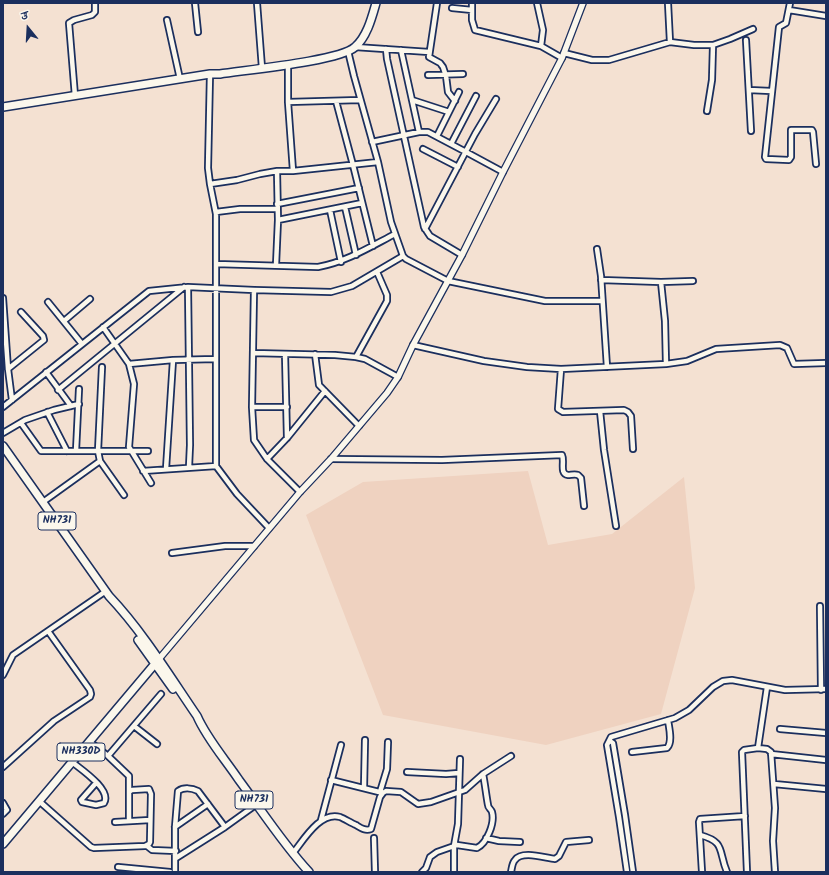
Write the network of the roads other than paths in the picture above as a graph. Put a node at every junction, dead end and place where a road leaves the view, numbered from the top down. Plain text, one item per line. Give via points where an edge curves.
1 (95, 3) edge
2 (195, 3) edge
3 (257, 3) edge
4 (376, 3) edge
5 (437, 3) edge
6 (472, 3) edge
7 (537, 3) edge
8 (583, 3) edge
9 (668, 3) edge
10 (790, 3) edge
11 (452, 8) dead end
12 (472, 10) junction
13 (789, 10) junction
14 (826, 16) edge
15 (167, 20) dead end
16 (753, 29) dead end
17 (198, 32) dead end
18 (746, 40) dead end
19 (670, 42) junction
20 (713, 45) junction
21 (541, 46) junction
22 (355, 47) junction
23 (386, 49) junction
24 (401, 50) junction
25 (348, 51) junction
26 (429, 52) junction
27 (563, 56) junction
28 (288, 64) junction
29 (262, 68) junction
30 (463, 74) dead end
31 (428, 75) dead end
32 (210, 76) junction
33 (446, 76) junction
34 (180, 79) junction
35 (749, 90) junction
36 (771, 91) junction
37 (459, 92) dead end
38 (75, 96) junction
39 (476, 96) dead end
40 (496, 99) dead end
41 (360, 100) junction
42 (412, 100) junction
43 (336, 101) junction
44 (455, 101) junction
45 (288, 102) junction
46 (3, 107) edge
47 (3, 111) edge
48 (449, 112) junction
49 (707, 112) dead end
50 (751, 131) dead end
51 (419, 132) junction
52 (404, 135) junction
53 (437, 136) junction
54 (372, 142) junction
55 (451, 144) junction
56 (423, 149) dead end
57 (466, 152) junction
58 (378, 162) junction
59 (816, 164) dead end
60 (353, 165) junction
61 (458, 167) junction
62 (277, 171) junction
63 (293, 171) junction
64 (503, 172) junction
65 (210, 184) junction
66 (359, 188) junction
67 (362, 203) junction
68 (277, 204) junction
69 (345, 207) junction
70 (277, 209) junction
71 (330, 210) junction
72 (216, 212) junction
73 (278, 220) junction
74 (425, 229) junction
75 (395, 234) junction
76 (373, 246) junction
77 (597, 249) dead end
78 (356, 255) junction
79 (462, 255) junction
80 (403, 256) junction
81 (341, 262) junction
82 (216, 264) junction
83 (276, 265) junction
84 (377, 272) junction
85 (601, 280) junction
86 (448, 281) junction
87 (693, 281) dead end
88 (661, 282) junction
89 (186, 287) junction
90 (216, 288) junction
91 (254, 290) junction
92 (3, 298) edge
93 (90, 299) dead end
94 (48, 302) dead end
95 (602, 302) junction
96 (3, 304) edge
97 (21, 312) dead end
98 (64, 321) junction
99 (103, 327) junction
100 (114, 343) junction
101 (82, 344) junction
102 (413, 345) junction
103 (253, 354) junction
104 (285, 354) junction
105 (314, 354) junction
106 (356, 357) junction
107 (216, 359) junction
108 (173, 360) junction
109 (189, 360) junction
110 (826, 363) edge
111 (129, 364) junction
112 (666, 364) junction
113 (102, 367) dead end
114 (607, 367) junction
115 (561, 369) junction
116 (8, 370) junction
117 (46, 372) junction
118 (398, 377) junction
119 (79, 389) dead end
120 (58, 390) junction
121 (325, 391) junction
122 (12, 400) junction
123 (79, 404) junction
124 (71, 406) junction
125 (3, 407) edge
126 (252, 407) junction
127 (287, 407) junction
128 (600, 411) junction
129 (47, 412) junction
130 (21, 423) junction
131 (359, 426) junction
132 (3, 434) edge
133 (287, 438) junction
134 (3, 446) edge
135 (633, 449) dead end
136 (67, 451) junction
137 (76, 451) junction
138 (98, 451) junction
139 (130, 451) junction
140 (148, 451) dead end
141 (331, 458) junction
142 (267, 459) junction
143 (100, 461) junction
144 (216, 466) junction
145 (189, 467) junction
146 (166, 469) junction
147 (143, 471) junction
148 (151, 483) dead end
149 (300, 492) junction
150 (124, 495) dead end
151 (44, 502) junction
152 (584, 506) dead end
153 (616, 526) dead end
154 (269, 528) junction
155 (254, 546) junction
156 (172, 553) dead end
157 (107, 594) junction
158 (820, 606) dead end
159 (48, 631) junction
160 (157, 661) junction
161 (3, 675) edge
162 (767, 687) junction
163 (823, 689) edge
164 (161, 694) dead end
165 (668, 720) junction
166 (134, 726) junction
167 (780, 729) dead end
168 (826, 733) edge
169 (365, 740) dead end
170 (610, 741) junction
171 (90, 742) junction
172 (388, 742) dead end
173 (157, 744) dead end
174 (341, 744) dead end
175 (758, 748) junction
176 (632, 752) dead end
177 (771, 754) junction
178 (108, 756) junction
179 (511, 756) dead end
180 (460, 760) dead end
181 (826, 760) edge
182 (72, 762) junction
183 (3, 767) edge
184 (407, 772) dead end
185 (459, 773) junction
186 (483, 774) junction
187 (331, 780) junction
188 (96, 783) junction
189 (774, 784) junction
190 (364, 788) junction
191 (826, 789) edge
192 (129, 792) junction
193 (382, 792) junction
194 (460, 793) junction
195 (38, 801) junction
196 (3, 802) edge
197 (208, 804) junction
198 (257, 804) junction
199 (3, 814) edge
200 (745, 816) junction
201 (129, 820) junction
202 (150, 820) junction
203 (321, 820) junction
204 (115, 822) dead end
205 (176, 827) junction
206 (225, 827) junction
207 (700, 835) junction
208 (374, 838) dead end
209 (486, 838) junction
210 (589, 840) dead end
211 (520, 842) dead end
212 (3, 843) edge
213 (147, 846) junction
214 (454, 846) junction
215 (176, 851) junction
216 (293, 853) junction
217 (176, 858) junction
218 (118, 867) dead end
219 (170, 872) edge
220 (175, 872) edge
221 (309, 872) edge
222 (375, 872) edge
223 (422, 872) edge
224 (454, 872) edge
225 (511, 872) edge
226 (627, 872) edge
227 (633, 872) edge
228 (702, 872) edge
229 (727, 872) edge
230 (747, 872) edge
231 (775, 872) edge

1 - 38 street via 92,15 69,23
2 - 17 street
3 - 29 street
4 - 22 main road via 367,30
5 - 26 street
6 - 12 street
7 - 21 street via 543,30
8 - 27 street
9 - 19 street
10 - 13 street
11 - 12 street
12 - 21 street via 473,26 478,32
13 - 14 street
13 - 36 street via 786,23 780,27
15 - 34 street
16 - 20 street
18 - 35 street
19 - 20 street
19 - 27 street via 609,60
20 - 49 street via 712,80
21 - 27 street
22 - 23 street
22 - 25 main road
23 - 24 street
23 - 52 street
24 - 26 street
24 - 42 street
25 - 28 main road
25 - 41 street
26 - 33 street via 430,58 440,63
27 - 64 street
28 - 29 main road
28 - 45 street
29 - 32 main road
30 - 33 street
31 - 33 street
32 - 34 main road
32 - 47 main road
32 - 65 street
33 - 44 street via 448,92
34 - 38 main road
35 - 36 street
35 - 50 street
36 - 59 street via 765,158 789,160 790,130 812,130
37 - 44 street
38 - 46 main road
39 - 55 street
40 - 57 street
41 - 43 street
41 - 54 street
42 - 48 street
42 - 51 street
43 - 45 street
43 - 60 street
44 - 48 street
45 - 63 street
48 - 53 street
51 - 52 street
51 - 53 street
52 - 54 street
52 - 74 street
53 - 55 street
54 - 58 street
55 - 57 street
56 - 61 street
57 - 61 street
57 - 64 street
58 - 60 street
58 - 75 street
60 - 63 street
60 - 66 street
61 - 74 street
62 - 63 street
62 - 65 street
62 - 68 street
64 - 79 street
65 - 72 street
66 - 67 street
66 - 68 street
67 - 69 street
67 - 76 street
68 - 70 street
69 - 71 street
69 - 78 street
70 - 72 street
70 - 73 street
71 - 73 street
71 - 81 street
72 - 82 street
73 - 83 street
74 - 79 street via 430,236
75 - 76 street
75 - 80 street
76 - 78 street
77 - 85 street
78 - 81 street
79 - 86 street
80 - 84 street
80 - 86 street
81 - 83 street via 318,267
82 - 83 street
82 - 90 street
84 - 91 street via 352,286 331,292
84 - 106 street via 387,295 387,302
85 - 88 street
85 - 95 street
86 - 95 street via 545,301
86 - 102 street
87 - 88 street
88 - 112 street
89 - 90 street
89 - 99 street via 149,291
89 - 100 street
89 - 109 street
90 - 91 street
90 - 107 street
91 - 103 street
92 - 96 street
93 - 98 street
94 - 98 street
95 - 114 street
96 - 116 street
97 - 116 street via 44,338
98 - 101 street
99 - 100 street
99 - 101 street
100 - 111 street
100 - 120 street
101 - 117 street
102 - 115 street via 484,361
102 - 118 street
103 - 104 street
103 - 126 street
104 - 105 street
104 - 127 street
105 - 106 street
105 - 121 street via 318,382
106 - 118 street via 365,359
107 - 109 street
107 - 144 street
108 - 109 street
108 - 111 street
108 - 146 street
109 - 145 street
110 - 112 street via 794,364 787,348 780,345 716,349 687,360
111 - 139 street via 134,384
112 - 114 street
113 - 138 street
114 - 115 street
115 - 128 street via 558,409 563,412
116 - 122 street
117 - 120 street
117 - 122 street
118 - 131 street
119 - 123 street
120 - 124 street
121 - 131 street
121 - 133 street
122 - 125 street
123 - 124 street
123 - 137 street
124 - 129 street
126 - 127 street
126 - 142 street via 254,440
127 - 133 street
128 - 135 street via 628,412 631,416
128 - 153 street
129 - 130 street
129 - 136 street
130 - 132 street
130 - 136 street via 41,452
131 - 141 street
133 - 142 street
134 - 151 main road, NH731
136 - 137 street
137 - 138 street
138 - 139 street
138 - 143 street
139 - 140 street
139 - 147 street
141 - 149 street
141 - 152 street via 449,460 562,455 564,473 578,474 581,478
142 - 149 street
143 - 150 street
143 - 151 street
144 - 145 street
144 - 154 street via 237,494
145 - 146 street
146 - 147 street
147 - 148 street
149 - 154 street
151 - 157 main road, NH731
154 - 155 street
155 - 156 street via 225,546
155 - 160 street
157 - 159 street
157 - 160 main road, NH731
158 - 163 street
159 - 161 street via 10,657
159 - 183 street via 91,694 48,725
160 - 171 main road, NH330D
160 - 198 main road, NH731 via 193,718 201,725
162 - 163 street via 785,690
162 - 165 street via 732,680 723,681 689,710
162 - 175 street
164 - 166 street
165 - 170 street via 610,737
165 - 176 street via 670,746
166 - 173 street
166 - 178 street
167 - 168 street
169 - 190 street
170 - 226 street via 607,745
170 - 227 street via 613,743
171 - 178 street
171 - 182 main road, NH330D
172 - 193 street via 387,769
174 - 187 street
175 - 177 street via 769,749
175 - 200 street via 742,752
177 - 181 street
177 - 189 street
178 - 192 street via 129,776
179 - 186 street
180 - 185 street
182 - 188 street
182 - 195 main road, NH330D
184 - 185 street
185 - 194 street
186 - 194 street
186 - 209 street via 488,807 492,813 491,827
187 - 190 street
187 - 203 street
188 - 188 street via 105,792 105,801 99,805 82,802
189 - 191 street
189 - 231 street
190 - 193 street
192 - 201 street
192 - 202 street via 150,790
193 - 194 street via 401,792 418,804
193 - 203 street via 369,830 339,817
194 - 214 street
195 - 212 main road, NH330D
195 - 213 street via 91,847
196 - 199 street via 7,808
197 - 205 street
197 - 205 street via 196,789 180,790 177,793
197 - 206 street
198 - 206 street
198 - 216 main road, NH731
200 - 207 street via 701,818
200 - 230 street
201 - 202 street
201 - 204 street
202 - 213 street via 150,842
203 - 216 street
205 - 215 street
206 - 217 street
207 - 228 street
207 - 229 street via 717,842
208 - 222 street
209 - 211 street
209 - 214 street via 478,848
210 - 225 street via 566,842 555,859 526,855 518,857 513,862
213 - 215 street via 152,850
214 - 223 street via 430,857
214 - 224 street
215 - 217 street
216 - 221 main road, NH731
217 - 220 street
218 - 219 street

